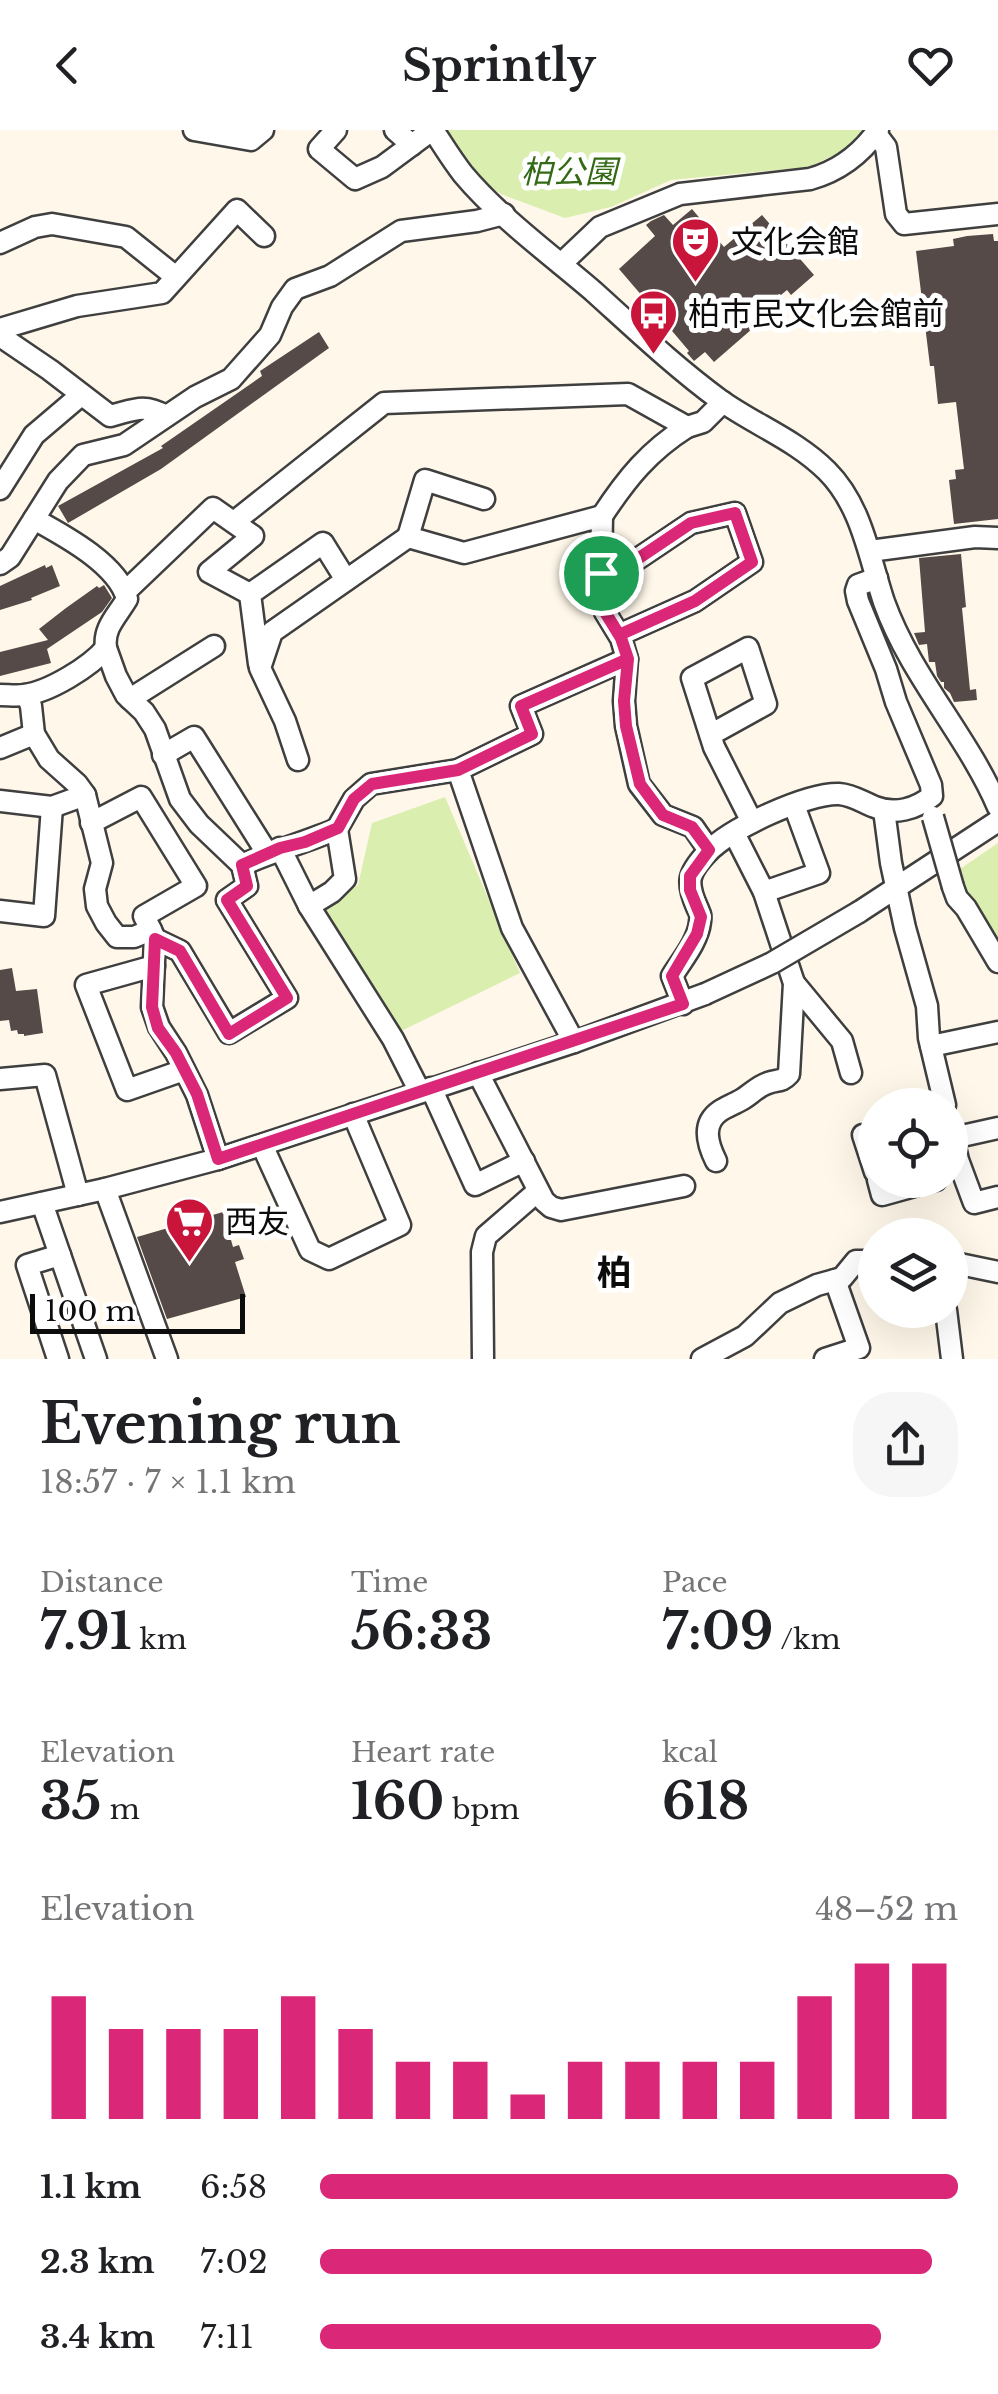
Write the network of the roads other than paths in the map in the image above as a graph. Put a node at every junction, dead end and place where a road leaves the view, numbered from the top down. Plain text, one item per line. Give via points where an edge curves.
1 (194, 130) edge
2 (264, 130) edge
3 (336, 130) edge
4 (395, 130) edge
5 (432, 130) edge
6 (877, 132) edge
7 (412, 144) junction
8 (504, 214) junction
9 (998, 214) edge
10 (264, 236) dead end
11 (0, 243) edge
12 (561, 264) junction
13 (176, 277) junction
14 (0, 333) edge
15 (81, 395) junction
16 (723, 402) junction
17 (166, 416) junction
18 (688, 427) junction
19 (0, 489) edge
20 (484, 499) dead end
21 (602, 516) junction
22 (34, 519) junction
23 (234, 522) junction
24 (408, 537) junction
25 (998, 538) edge
26 (870, 551) junction
27 (0, 564) edge
28 (601, 573) junction
29 (877, 578) junction
30 (346, 580) junction
31 (126, 592) junction
32 (250, 594) junction
33 (619, 635) junction
34 (214, 646) dead end
35 (106, 648) junction
36 (628, 659) junction
37 (260, 668) junction
38 (0, 695) edge
39 (26, 696) junction
40 (130, 699) junction
41 (34, 734) junction
42 (710, 735) dead end
43 (0, 748) edge
44 (163, 756) junction
45 (298, 760) dead end
46 (458, 770) junction
47 (86, 795) junction
48 (0, 801) edge
49 (794, 805) junction
50 (932, 806) junction
51 (52, 807) junction
52 (998, 808) edge
53 (884, 810) junction
54 (998, 822) edge
55 (90, 823) junction
56 (743, 827) junction
57 (338, 828) junction
58 (709, 850) junction
59 (274, 851) junction
60 (242, 865) junction
61 (896, 888) junction
62 (764, 892) junction
63 (309, 906) junction
64 (0, 911) edge
65 (153, 935) junction
66 (998, 962) edge
67 (154, 966) junction
68 (794, 983) junction
69 (683, 1004) junction
70 (998, 1032) edge
71 (574, 1042) junction
72 (931, 1046) junction
73 (184, 1070) junction
74 (478, 1073) junction
75 (851, 1074) dead end
76 (0, 1079) edge
77 (941, 1088) edge
78 (425, 1090) junction
79 (353, 1114) junction
80 (998, 1128) edge
81 (968, 1131) edge
82 (262, 1145) junction
83 (218, 1159) junction
84 (524, 1161) junction
85 (716, 1161) dead end
86 (684, 1186) dead end
87 (106, 1189) junction
88 (538, 1191) junction
89 (968, 1193) edge
90 (78, 1195) junction
91 (998, 1197) edge
92 (42, 1203) junction
93 (0, 1212) edge
94 (60, 1254) junction
95 (858, 1261) edge
96 (968, 1266) edge
97 (998, 1272) edge
98 (836, 1280) junction
99 (948, 1328) edge
100 (92, 1358) edge
101 (58, 1359) edge
102 (167, 1359) edge
103 (483, 1359) edge
104 (702, 1359) edge
105 (825, 1359) edge
106 (952, 1359) edge

1 - 2 street via 252,140
3 - 7 street via 320,149 355,179
4 - 7 street
5 - 7 street
5 - 8 street via 463,174
6 - 9 street via 904,224
6 - 12 street via 848,162 810,180 680,194 600,227
8 - 12 street
8 - 17 street via 401,231 330,276 295,289 270,335 231,379
10 - 13 street via 237,210
11 - 13 street via 52,224 126,237
12 - 16 street
13 - 14 street via 162,293 77,306
14 - 15 street
15 - 17 street via 110,416 153,408
15 - 19 street via 34,436
16 - 18 street via 704,422
16 - 26 street via 827,471 849,500
17 - 22 street via 124,445 84,455 58,480
18 - 21 street via 660,444
18 - 23 street via 628,394 384,403
20 - 24 street via 426,480
21 - 24 street via 464,553
21 - 28 street
22 - 27 street
22 - 31 street via 76,542
23 - 31 street via 213,508
23 - 32 street via 254,536 209,572
24 - 30 street
25 - 26 street
26 - 29 street
28 - 33 street via 605,612
28 - 33 street via 639,558 691,523 735,513 752,562 695,601
29 - 50 street via 858,585 858,601 931,785
29 - 52 street via 909,659
30 - 32 street via 323,543
30 - 37 street via 272,632
31 - 35 street via 106,630
32 - 37 street
33 - 36 street
34 - 40 street
35 - 39 street via 76,674
35 - 40 street
36 - 46 street via 521,706 532,734
36 - 58 street via 626,726 640,784 663,815 692,827
37 - 45 street
38 - 39 street
39 - 41 street
40 - 44 street via 154,729
41 - 43 street
41 - 47 street
42 - 56 street
44 - 59 street via 194,737
44 - 60 street via 180,799
46 - 57 street via 372,784 354,799
46 - 71 street via 512,928
47 - 51 street
47 - 55 street
48 - 51 street
49 - 53 street via 842,794
49 - 56 street
49 - 62 street via 818,874
50 - 53 street
50 - 66 street, bridge via 957,898
51 - 64 street via 44,916
53 - 61 street
54 - 61 street
55 - 65 street via 102,863 97,906 106,924 117,936
55 - 65 street via 142,796 196,886 144,916
56 - 58 street
56 - 62 street
57 - 59 street
57 - 63 street via 345,879
58 - 69 street via 690,876 701,917 697,934 672,976
59 - 60 street
59 - 63 street
60 - 65 street via 247,886 227,900 287,998 229,1034 180,951
61 - 69 street, bridge via 772,963
61 - 72 street
62 - 68 street
63 - 78 street
65 - 67 street
67 - 73 street via 158,1028
67 - 73 street via 86,985 127,1090
68 - 75 street via 842,1042
68 - 85 street via 789,1074 710,1122 708,1145
69 - 71 street
70 - 72 street
71 - 74 street
72 - 77 street
73 - 83 street
74 - 78 street
74 - 84 street
76 - 90 street via 45,1074
78 - 79 street
78 - 84 street via 475,1185
79 - 82 street
79 - 82 street via 400,1224 328,1259 310,1250
80 - 81 street
82 - 83 street
83 - 87 street
84 - 88 street
86 - 88 street via 561,1210
87 - 90 street
87 - 102 street
88 - 103 street via 486,1236
89 - 91 street via 974,1202
90 - 92 street
92 - 93 street
92 - 94 street
94 - 100 street
94 - 101 street via 27,1265
95 - 98 street
96 - 97 street
98 - 104 street via 780,1304 745,1336
98 - 105 street via 859,1348
99 - 106 street

